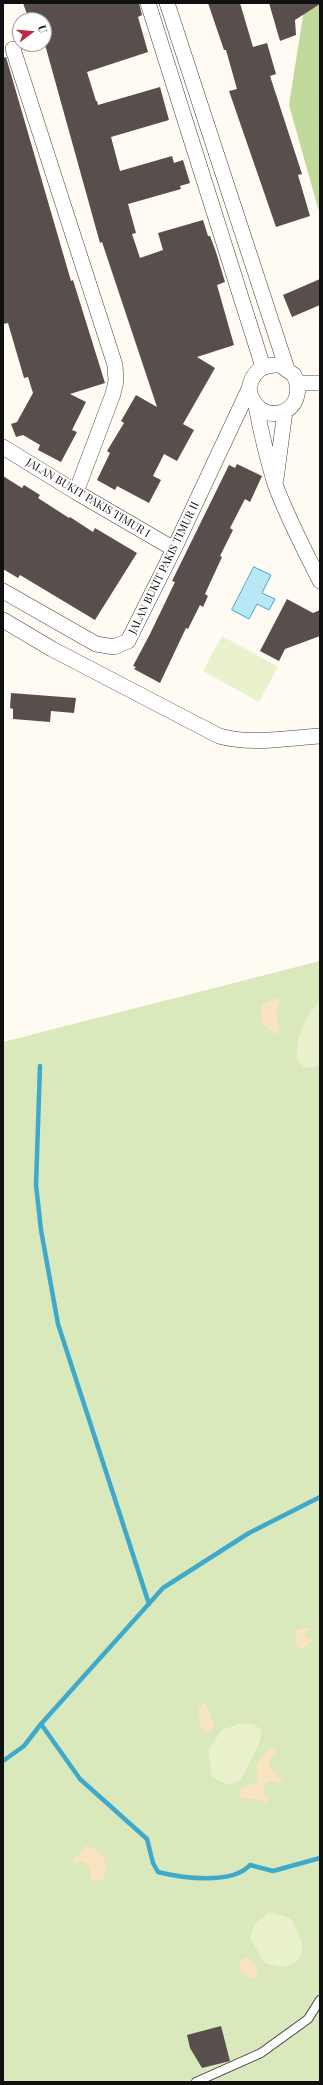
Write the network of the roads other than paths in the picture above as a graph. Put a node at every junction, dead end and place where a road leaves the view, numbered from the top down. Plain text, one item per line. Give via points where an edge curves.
1 (148, 3) edge
2 (167, 3) edge
3 (180, 43) junction
4 (162, 49) junction
5 (14, 52) edge
6 (263, 367) junction
7 (287, 369) junction
8 (297, 383) junction
9 (320, 383) edge
10 (249, 389) junction
11 (256, 406) junction
12 (285, 411) junction
13 (3, 447) edge
14 (275, 484) junction
15 (76, 492) junction
16 (174, 549) junction
17 (320, 582) edge
18 (3, 591) edge
19 (3, 620) edge
20 (320, 736) edge
21 (320, 2000) edge
22 (196, 2082) edge

1 - 4 street
2 - 3 street
3 - 4 street
3 - 7 street
4 - 6 street
5 - 15 street via 115,365 116,381 113,394
6 - 7 street via 280,365
6 - 10 street via 253,376
7 - 8 street via 294,375
8 - 9 street
8 - 12 street via 296,399
10 - 11 street
10 - 16 street, JALAN BUKIT PAKIS TIMUR II
11 - 12 street via 270,414
11 - 14 street
12 - 14 street
13 - 15 street, JALAN BUKIT PAKIS TIMUR I
14 - 17 street
15 - 16 street, JALAN BUKIT PAKIS TIMUR I
16 - 18 street, JALAN BUKIT PAKIS TIMUR II via 128,641 114,646 96,644
19 - 20 street via 52,649 219,736 247,740
21 - 22 lane via 308,2019 261,2054

